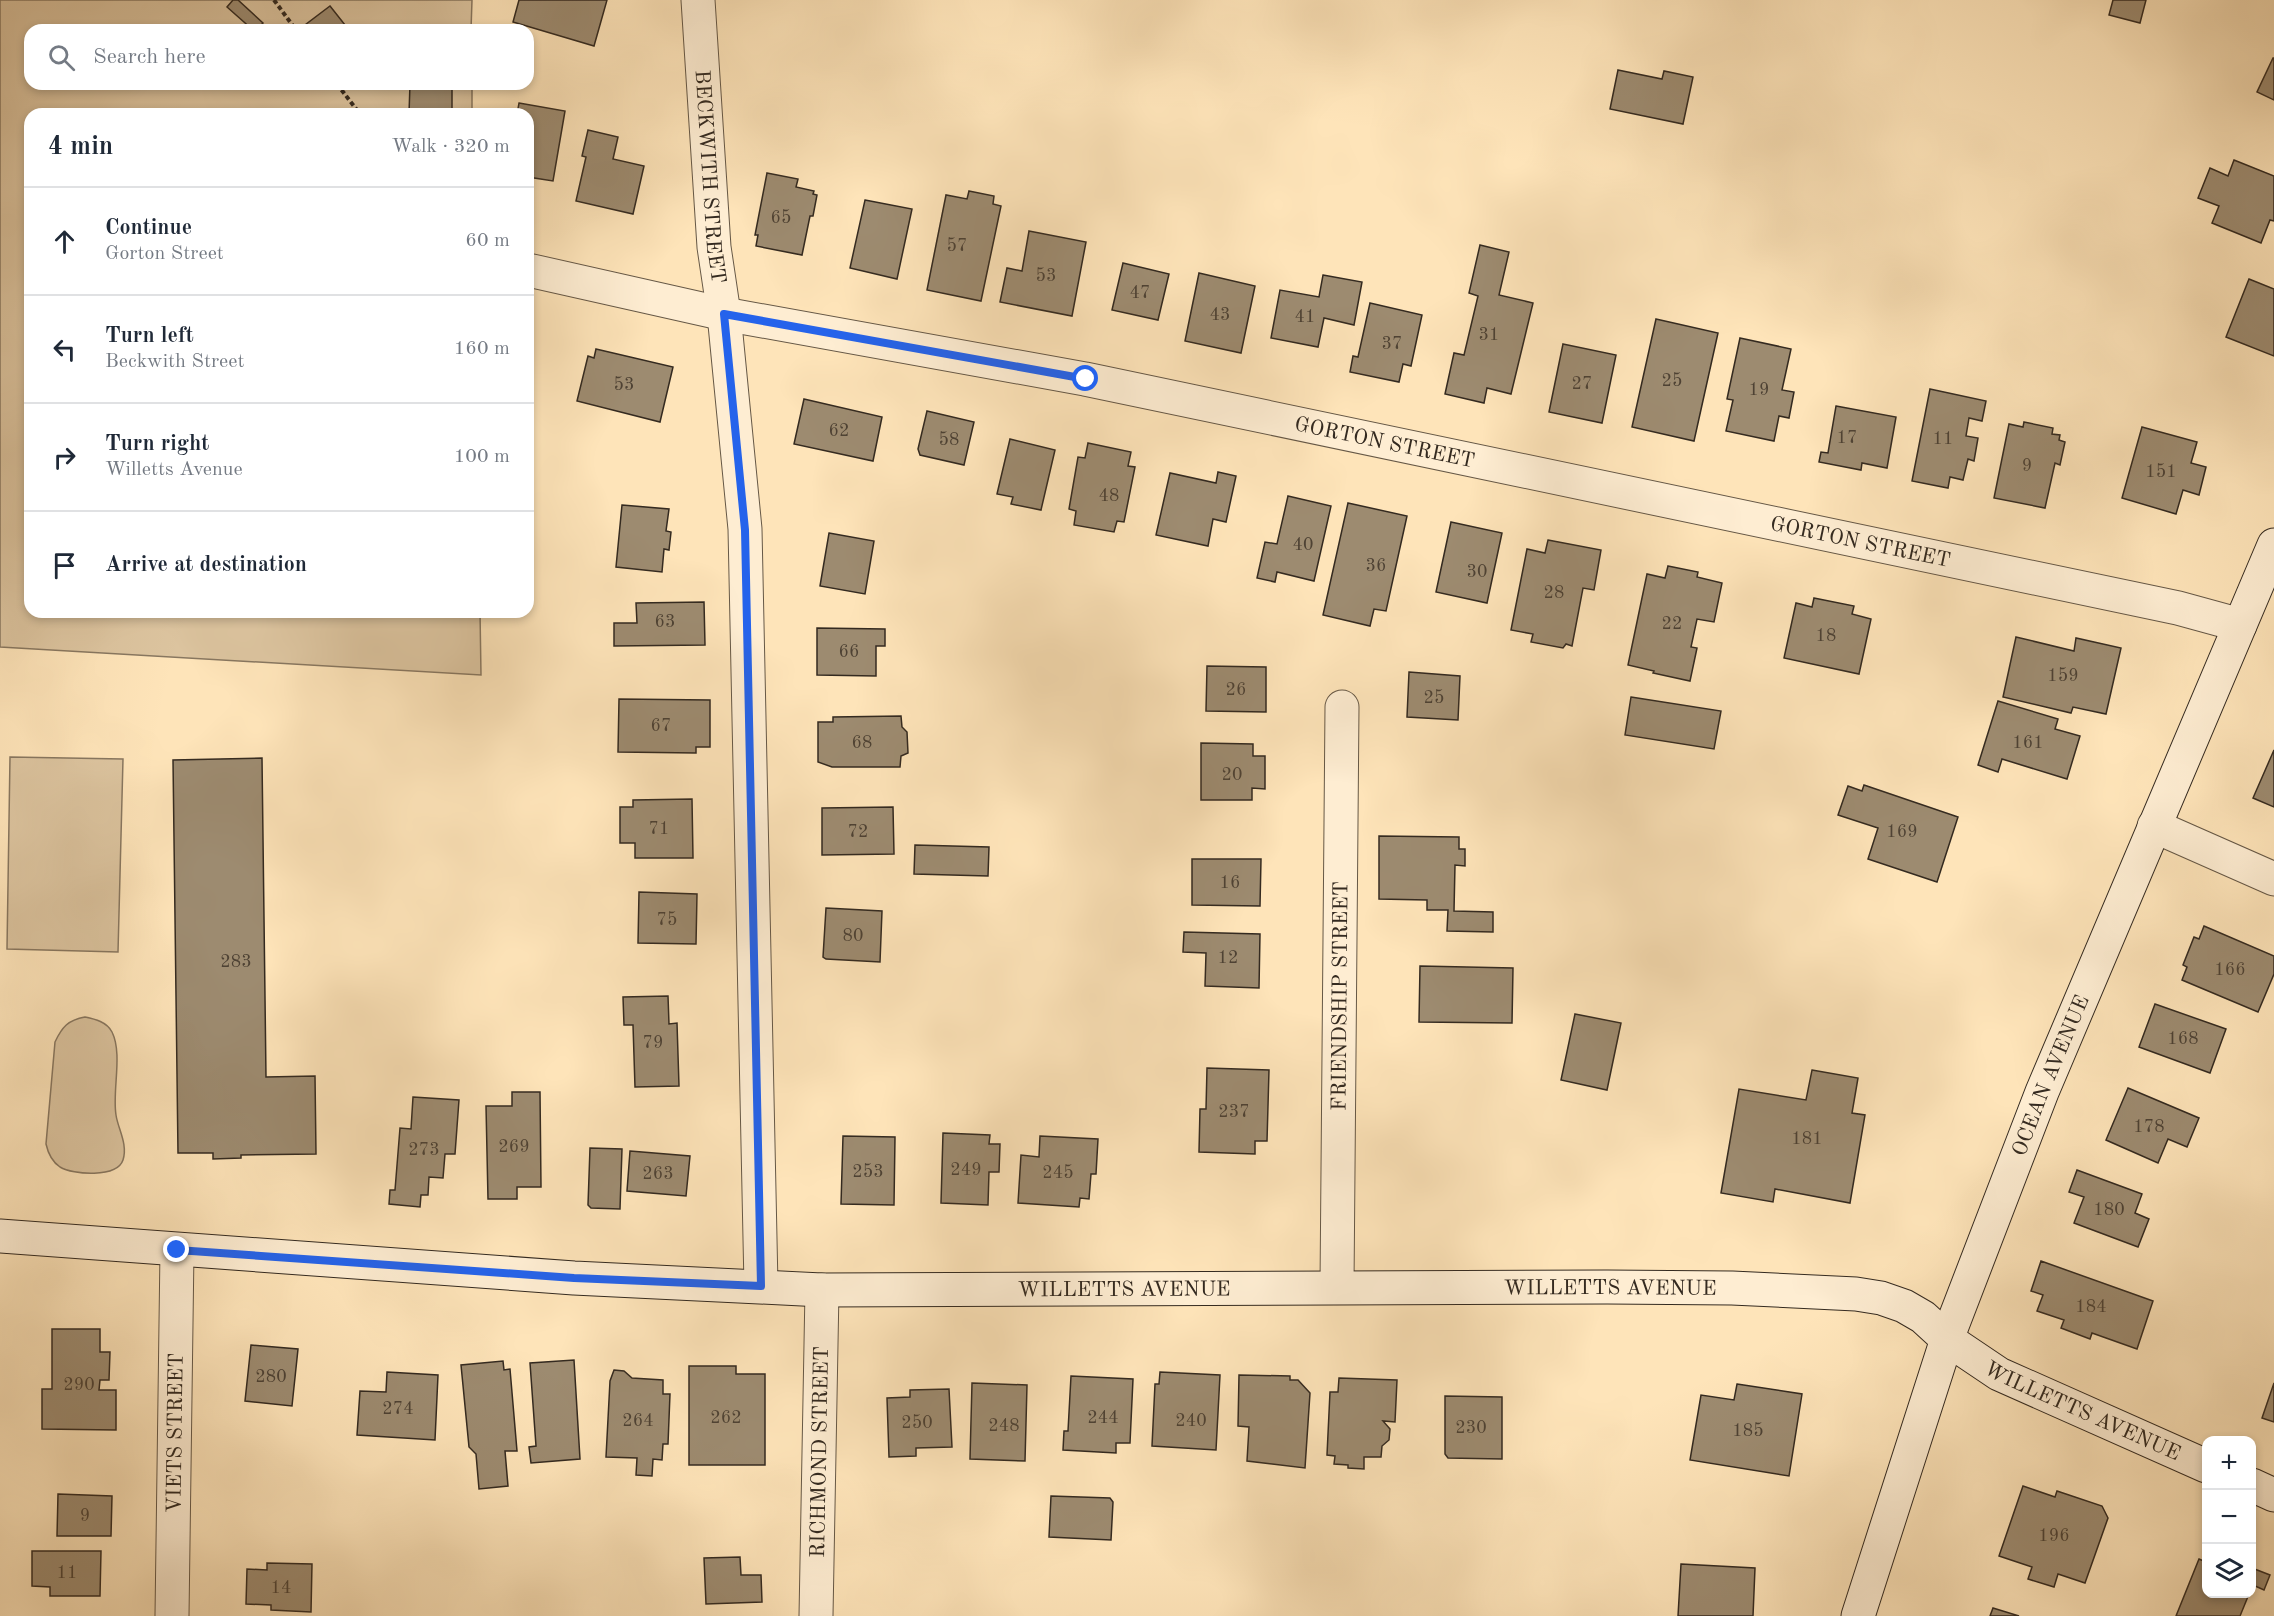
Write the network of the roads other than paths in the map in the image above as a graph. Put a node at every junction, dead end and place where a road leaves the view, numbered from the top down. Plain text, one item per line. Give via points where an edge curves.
1 (698, 0) edge
2 (534, 271) edge
3 (724, 314) junction
4 (2274, 545) edge
5 (2240, 625) junction
6 (1342, 708) dead end
7 (2154, 826) junction
8 (2274, 879) edge
9 (0, 1236) edge
10 (177, 1250) junction
11 (761, 1286) junction
12 (1337, 1286) junction
13 (822, 1290) junction
14 (1947, 1339) junction
15 (2202, 1464) edge
16 (2256, 1487) edge
17 (2274, 1495) edge
18 (172, 1616) edge
19 (816, 1616) edge
20 (1858, 1616) edge

1 - 3 street, BECKWITH STREET via 714,247
2 - 3 street, GORTON STREET
3 - 5 street, GORTON STREET via 1086,379 2178,608
3 - 11 street, BECKWITH STREET via 745,530
4 - 5 street, OCEAN AVENUE
5 - 7 street, OCEAN AVENUE
6 - 12 street, FRIENDSHIP STREET
7 - 8 street
7 - 14 street, OCEAN AVENUE via 2042,1092
9 - 10 street, WILLETTS AVENUE
10 - 11 street, WILLETTS AVENUE via 574,1278
10 - 18 street, VIETS STREET
11 - 13 street, WILLETTS AVENUE
12 - 13 street, WILLETTS AVENUE
12 - 14 street, WILLETTS AVENUE via 1732,1288 1856,1294 1904,1306
13 - 19 street, RICHMOND STREET
14 - 15 street, WILLETTS AVENUE via 1999,1374
14 - 20 street, OCEAN AVENUE
16 - 17 street

